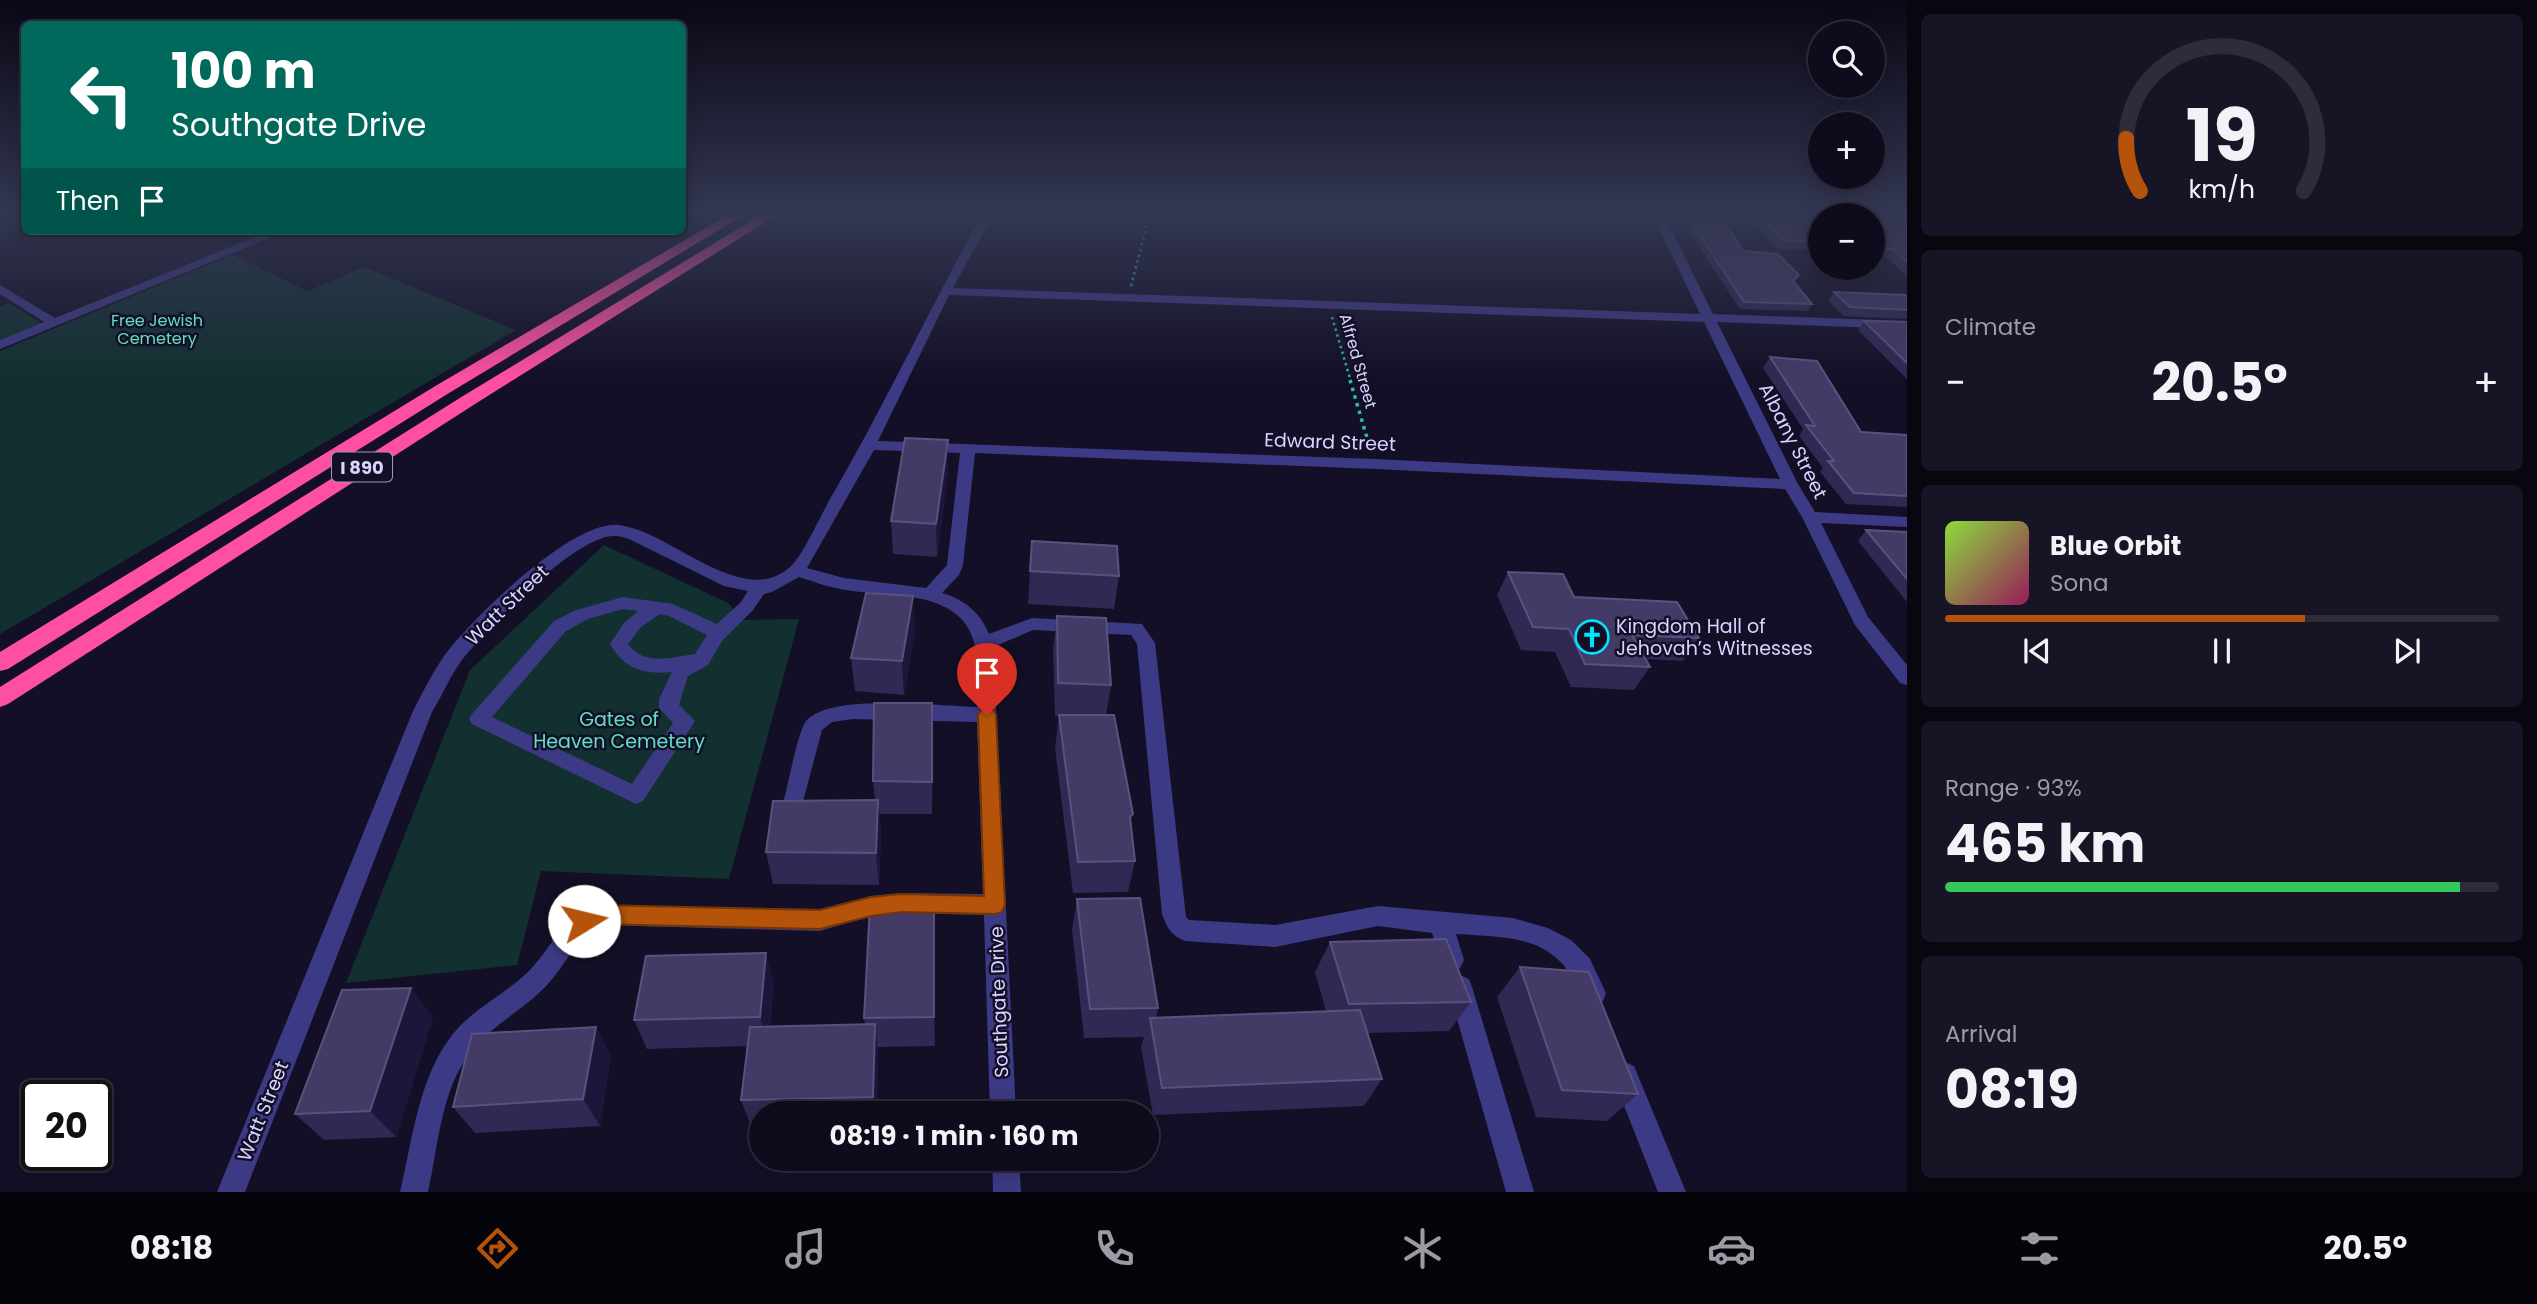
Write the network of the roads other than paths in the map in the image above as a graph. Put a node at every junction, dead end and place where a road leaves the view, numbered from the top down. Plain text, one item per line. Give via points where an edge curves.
1 (188, 269) edge
2 (647, 269) edge
3 (683, 269) edge
4 (958, 269) edge
5 (1685, 269) edge
6 (0, 289) edge
7 (945, 292) junction
8 (1711, 319) junction
9 (54, 323) junction
10 (1907, 325) edge
11 (0, 345) edge
12 (869, 445) junction
13 (968, 449) junction
14 (1790, 484) junction
15 (1810, 517) junction
16 (1907, 522) edge
17 (797, 571) junction
18 (758, 587) junction
19 (931, 594) junction
20 (657, 608) junction
21 (719, 633) junction
22 (984, 643) junction
23 (701, 660) junction
24 (0, 663) edge
25 (1907, 678) edge
26 (0, 698) edge
27 (987, 715) junction
28 (794, 803) edge
29 (995, 905) junction
30 (1441, 923) junction
31 (1601, 1011) edge
32 (1618, 1058) edge
33 (1003, 1101) edge
34 (1006, 1171) edge
35 (231, 1192) edge
36 (414, 1192) edge
37 (1007, 1192) edge
38 (1520, 1192) edge
39 (1672, 1192) edge

1 - 9 street
2 - 24 highway, I 890
3 - 26 highway, I 890
4 - 7 street
5 - 8 street, Albany Street
6 - 9 street
7 - 8 street
7 - 12 street
8 - 10 street
8 - 14 street, Albany Street
9 - 11 street
12 - 13 street, Edward Street
12 - 17 street
13 - 14 street, Edward Street
13 - 19 street via 955,565
14 - 15 street, Albany Street
15 - 16 street
15 - 25 street, Albany Street via 1861,620
17 - 18 street via 766,588
17 - 19 street, Southgate Drive via 844,584
18 - 21 street via 747,606
18 - 35 street, Watt Street via 730,582 637,536 618,530 595,534 523,585 457,653 423,711
19 - 22 street, Southgate Drive via 961,608 980,625
20 - 21 street via 673,610
20 - 23 street via 626,630 619,644 626,658 644,666
20 - 23 street via 623,603 582,614 560,626 479,719 636,795 685,721 669,708 681,672
21 - 23 street
22 - 27 street, Southgate Drive
22 - 30 street via 1032,624 1136,629 1146,643 1173,914 1185,930 1275,936 1378,916
27 - 28 street via 853,711 827,715 813,726
27 - 29 street, Southgate Drive
29 - 33 street, Southgate Drive
29 - 36 street via 901,903 820,920 598,915 584,921 571,931 537,980 460,1045 435,1103
30 - 31 street via 1502,928 1539,935 1561,945 1578,960
30 - 38 street
32 - 39 street
34 - 37 street

